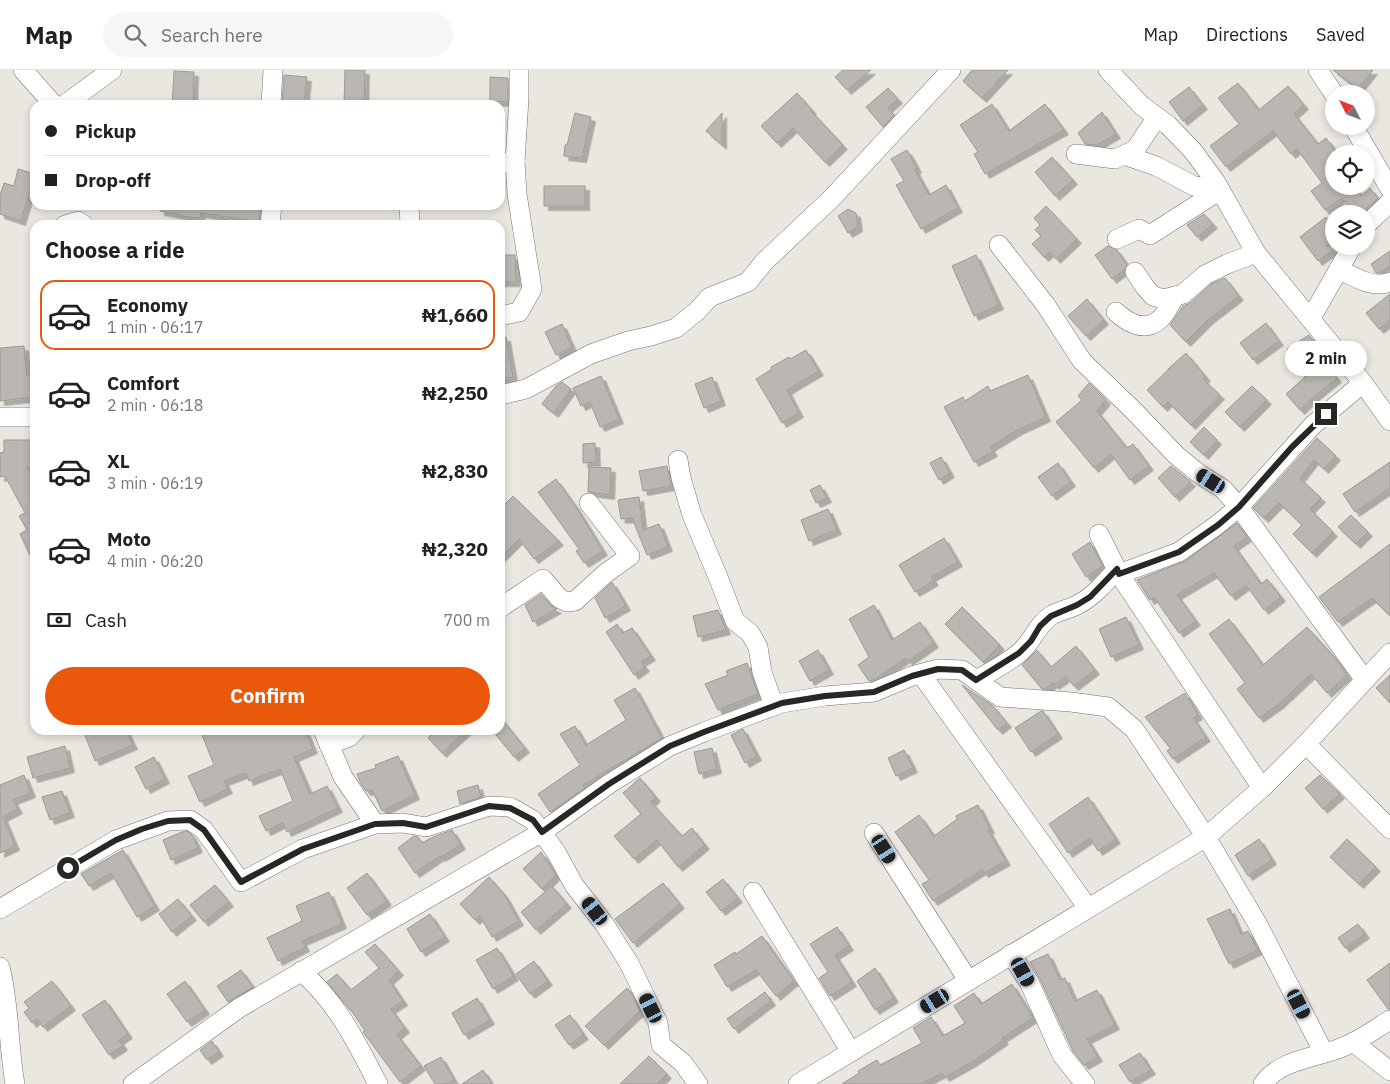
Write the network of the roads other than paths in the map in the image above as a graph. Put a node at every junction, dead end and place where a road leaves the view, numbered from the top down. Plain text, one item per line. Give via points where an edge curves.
1 (23, 70) edge
2 (112, 70) edge
3 (273, 70) edge
4 (519, 70) edge
5 (951, 70) edge
6 (1108, 70) edge
7 (1318, 70) edge
8 (1328, 85) edge
9 (50, 100) edge
10 (71, 100) edge
11 (271, 100) edge
12 (1157, 117) junction
13 (1358, 135) edge
14 (1076, 154) dead end
15 (1124, 155) junction
16 (507, 163) edge
17 (1390, 189) edge
18 (1220, 190) junction
19 (1390, 202) edge
20 (1375, 216) edge
21 (1117, 239) dead end
22 (999, 245) dead end
23 (1256, 253) junction
24 (1347, 255) edge
25 (1339, 269) junction
26 (1135, 272) dead end
27 (1390, 282) edge
28 (1175, 296) junction
29 (1116, 312) dead end
30 (505, 315) edge
31 (1311, 318) junction
32 (1363, 383) junction
33 (505, 393) edge
34 (0, 417) edge
35 (30, 417) edge
36 (1390, 421) edge
37 (678, 460) dead end
38 (589, 503) dead end
39 (1239, 507) junction
40 (1099, 534) dead end
41 (1118, 571) junction
42 (505, 605) edge
43 (1390, 653) edge
44 (921, 674) junction
45 (976, 680) junction
46 (1365, 680) junction
47 (774, 706) junction
48 (350, 735) edge
49 (326, 737) edge
50 (1306, 744) junction
51 (1262, 788) junction
52 (375, 824) junction
53 (1390, 829) edge
54 (542, 832) junction
55 (874, 833) dead end
56 (1206, 837) junction
57 (752, 892) dead end
58 (1088, 908) junction
59 (0, 909) edge
60 (1011, 954) junction
61 (0, 967) edge
62 (301, 971) junction
63 (968, 980) junction
64 (1390, 1020) edge
65 (1353, 1042) junction
66 (851, 1052) junction
67 (1324, 1053) junction
68 (1390, 1071) edge
69 (15, 1084) edge
70 (133, 1084) edge
71 (378, 1084) edge
72 (698, 1084) edge
73 (798, 1084) edge
74 (1085, 1084) edge
75 (1263, 1084) edge

1 - 9 street
2 - 10 street
3 - 11 street
4 - 16 street via 519,100
5 - 33 street via 832,198 764,262 748,282 710,297 676,328 591,354 526,388
6 - 12 street
7 - 8 street
12 - 15 street via 1134,150
12 - 18 street via 1193,151
13 - 17 street
14 - 15 street via 1115,159
15 - 18 street via 1156,166 1194,186
16 - 30 street via 517,194 532,289 519,312
18 - 21 street via 1150,235 1139,229
18 - 23 street
19 - 20 street
22 - 39 street via 1045,304 1082,361 1176,456 1223,489
23 - 28 street via 1205,275 1183,294
23 - 31 street
24 - 25 street
25 - 27 street via 1373,283
25 - 31 street
26 - 28 street via 1152,296
28 - 29 street via 1159,321 1144,326 1125,321
31 - 32 street
32 - 36 street
32 - 39 street via 1313,425
34 - 35 street
37 - 47 street via 692,515 735,621 750,633 758,647 762,672
38 - 42 street via 630,556 574,601 566,602 559,598 543,579
39 - 41 street via 1179,552
39 - 46 street
40 - 41 street
41 - 45 street via 1090,597 1051,616 1019,653
41 - 51 street
43 - 46 street
44 - 45 street via 938,669 962,670
44 - 47 street via 874,692 825,696
44 - 58 street
45 - 56 street via 1000,697 1108,707 1134,729
46 - 50 street
47 - 54 street via 670,746
48 - 49 street
49 - 52 street via 343,777
50 - 51 street
50 - 53 street
51 - 56 street
52 - 54 street via 403,823 426,827 489,806 510,808 533,820
52 - 59 street via 303,849 241,882 204,830 190,820 168,821 116,840
54 - 62 street
54 - 72 street via 574,885 630,963 658,1023 661,1045 683,1063
55 - 63 street
56 - 58 street
56 - 67 street via 1257,922
57 - 66 street
58 - 60 street
60 - 63 street
60 - 74 street via 1029,982 1062,1054
61 - 69 street
62 - 70 street via 239,1008
62 - 71 street via 340,1014
63 - 66 street
64 - 65 street
65 - 67 street
65 - 68 street
66 - 73 street
67 - 75 street via 1280,1068

